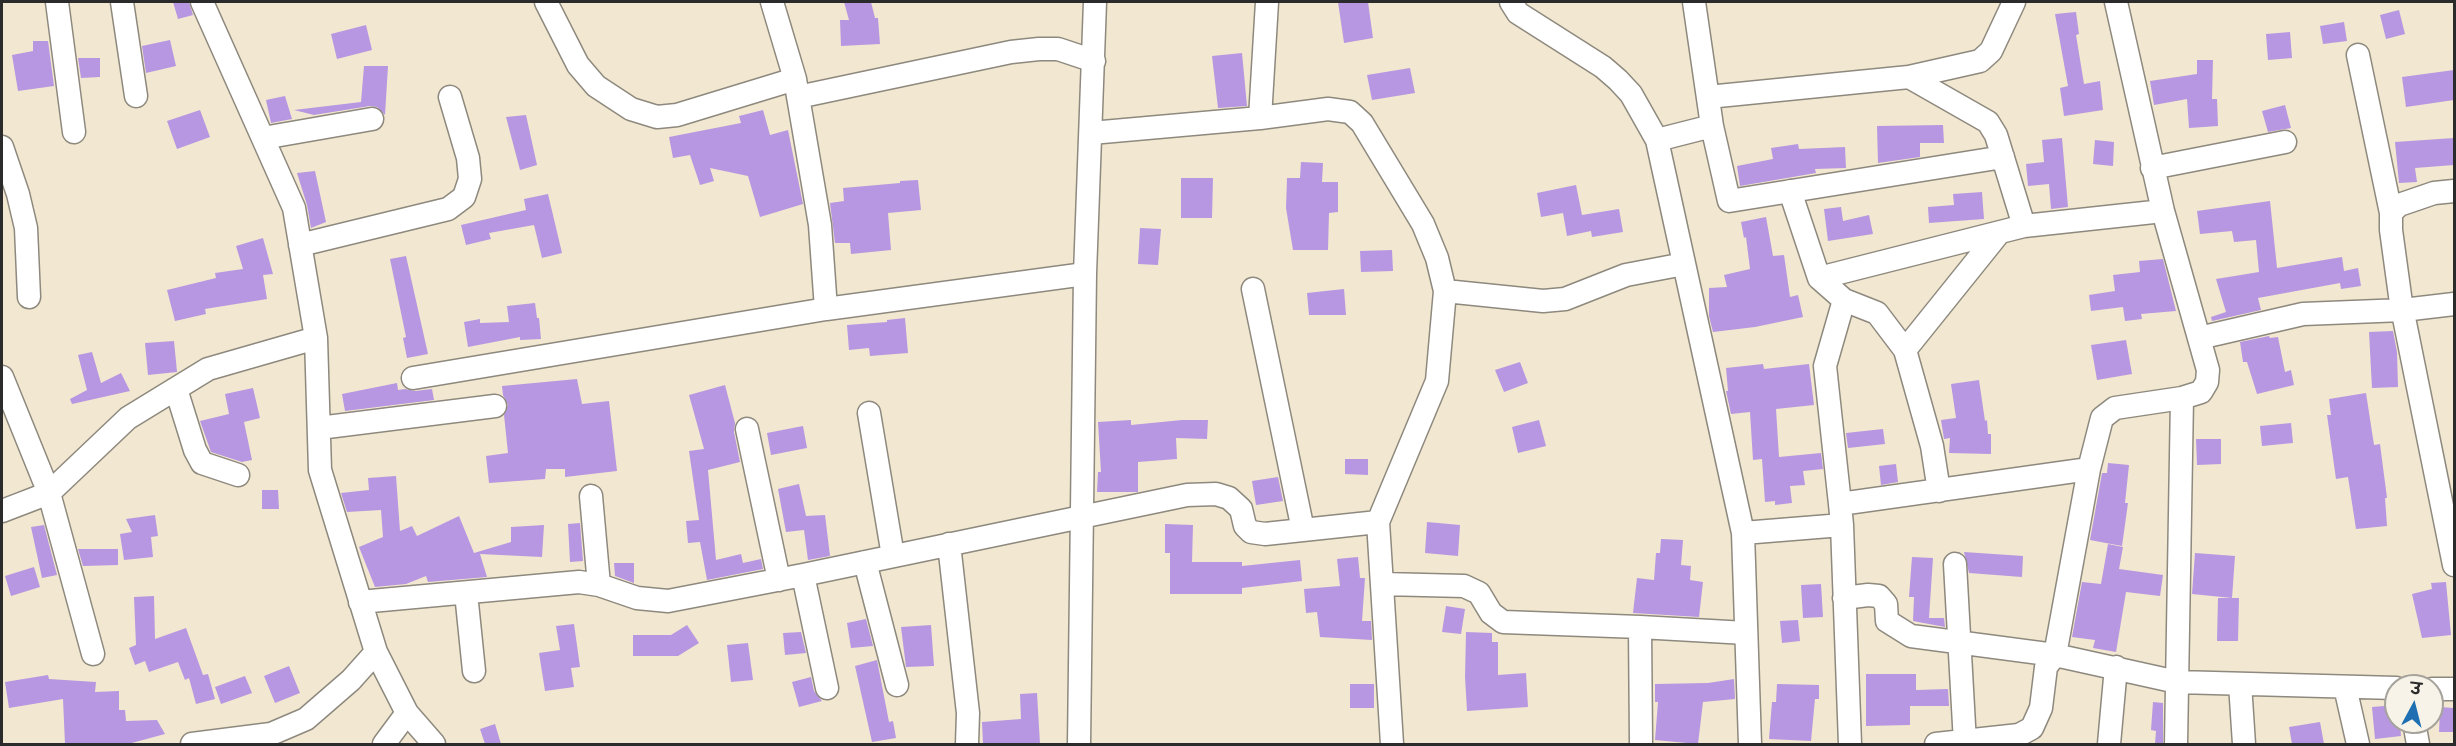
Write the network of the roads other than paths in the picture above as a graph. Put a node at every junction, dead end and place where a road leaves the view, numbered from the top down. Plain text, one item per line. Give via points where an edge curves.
1 (57, 2) edge
2 (122, 2) edge
3 (202, 2) edge
4 (546, 2) edge
5 (772, 2) edge
6 (1095, 2) edge
7 (1267, 2) edge
8 (1511, 2) edge
9 (1694, 2) edge
10 (2014, 2) edge
11 (2116, 2) edge
12 (2358, 55) dead end
13 (1094, 61) junction
14 (1910, 76) junction
15 (796, 88) junction
16 (136, 96) dead end
17 (450, 97) dead end
18 (1708, 97) junction
19 (1260, 118) junction
20 (372, 119) dead end
21 (1712, 126) junction
22 (74, 132) dead end
23 (1091, 133) junction
24 (263, 138) junction
25 (1657, 140) junction
26 (2285, 142) dead end
27 (2, 147) edge
28 (2003, 157) junction
29 (2152, 168) junction
30 (1790, 191) junction
31 (2454, 191) edge
32 (2163, 210) junction
33 (2391, 213) junction
34 (2024, 226) junction
35 (1999, 233) junction
36 (300, 245) junction
37 (1684, 264) junction
38 (1086, 274) junction
39 (1819, 278) junction
40 (1253, 289) dead end
41 (1445, 291) junction
42 (29, 297) dead end
43 (1844, 300) junction
44 (2454, 304) edge
45 (826, 309) junction
46 (2403, 310) junction
47 (316, 338) junction
48 (2199, 338) junction
49 (1905, 350) junction
50 (2, 377) edge
51 (413, 378) dead end
52 (176, 389) junction
53 (2182, 398) junction
54 (495, 406) dead end
55 (869, 413) dead end
56 (319, 428) junction
57 (747, 429) dead end
58 (2090, 469) junction
59 (238, 475) dead end
60 (1939, 491) junction
61 (49, 493) junction
62 (591, 496) dead end
63 (2, 511) edge
64 (1841, 515) junction
65 (1082, 516) junction
66 (1378, 522) junction
67 (1303, 530) junction
68 (1743, 533) junction
69 (949, 544) junction
70 (893, 556) junction
71 (865, 562) junction
72 (1955, 564) dead end
73 (2454, 565) edge
74 (803, 575) junction
75 (779, 580) junction
76 (1383, 584) junction
77 (599, 585) junction
78 (466, 593) junction
79 (1844, 598) junction
80 (360, 602) junction
81 (1640, 627) junction
82 (1746, 633) junction
83 (1960, 642) junction
84 (376, 652) junction
85 (93, 654) dead end
86 (2055, 655) junction
87 (2116, 667) junction
88 (474, 671) dead end
89 (2177, 682) junction
90 (2240, 684) junction
91 (897, 685) dead end
92 (2346, 687) junction
93 (828, 688) dead end
94 (2384, 688) edge
95 (407, 713) junction
96 (1965, 743) junction
97 (192, 744) edge
98 (384, 744) edge
99 (434, 744) edge
100 (967, 744) edge
101 (1079, 744) edge
102 (1392, 744) edge
103 (1641, 744) edge
104 (1750, 744) edge
105 (1850, 744) edge
106 (1936, 744) edge
107 (2109, 744) edge
108 (2176, 744) edge
109 (2244, 744) edge
110 (2358, 744) edge

1 - 22 street
2 - 16 street
3 - 24 street
4 - 15 street via 578,65 596,86 631,110 657,117 677,115
5 - 15 street
6 - 13 street
7 - 19 street
8 - 25 street via 1518,13 1618,80 1631,94
9 - 18 street
10 - 14 street via 1991,51 1980,61
11 - 29 street
12 - 33 street
13 - 15 street via 1058,49 1039,48
13 - 23 street
14 - 18 street
14 - 28 street via 1989,122
15 - 45 street via 820,225
17 - 36 street via 468,158 470,179 464,197 448,209
18 - 21 street
19 - 23 street
19 - 41 street via 1328,109 1350,112 1362,123 1424,224
20 - 24 street
21 - 25 street
21 - 30 street via 1729,201
23 - 38 street
24 - 36 street via 294,208
25 - 37 street
26 - 29 street
27 - 42 street via 26,228
28 - 30 street
28 - 34 street
29 - 32 street
30 - 39 street
31 - 33 street via 2409,200
32 - 34 street
32 - 48 street
33 - 46 street
34 - 35 street
35 - 39 street
35 - 49 street
36 - 47 street
37 - 41 street via 1626,275 1565,299 1543,302
37 - 68 street
38 - 45 street
38 - 65 street
39 - 43 street
40 - 67 street
41 - 66 street via 1437,381
43 - 49 street via 1876,313
43 - 64 street via 1825,366
44 - 46 street
45 - 51 street
46 - 48 street via 2303,314
46 - 73 street
47 - 52 street via 208,369
47 - 56 street
48 - 53 street via 2208,370 2207,382 2201,392
49 - 60 street via 1932,446
50 - 61 street
52 - 59 street via 202,462
52 - 61 street via 128,418
53 - 58 street via 2115,408 2102,418
53 - 89 street
54 - 56 street
55 - 70 street
56 - 80 street via 320,470
57 - 75 street
58 - 60 street
58 - 86 street
60 - 64 street
61 - 63 street
61 - 85 street
62 - 77 street
64 - 68 street
64 - 79 street
65 - 67 street via 1187,495 1215,494 1229,498 1241,509 1245,526 1251,532
65 - 69 street
65 - 101 street
66 - 67 street
66 - 76 street
68 - 82 street
69 - 70 street
69 - 100 street via 968,713
70 - 71 street
71 - 74 street
71 - 91 street
72 - 83 street
74 - 75 street
74 - 93 street
75 - 77 street via 668,601 637,598
76 - 81 street via 1464,586 1479,593 1491,613 1503,622
76 - 102 street
77 - 78 street via 579,582
78 - 80 street
78 - 88 street
79 - 83 street via 1879,596 1886,604 1887,621 1892,626 1911,636
79 - 105 street
80 - 84 street
81 - 82 street
81 - 103 street
82 - 104 street
83 - 86 street
83 - 96 street
84 - 95 street
84 - 97 street via 306,719 271,734
86 - 87 street
86 - 96 street via 2046,667 2041,708 2032,728 2019,735
87 - 89 street
87 - 107 street
89 - 90 street
89 - 108 street
90 - 92 street
90 - 109 street
92 - 94 street
92 - 110 street
95 - 98 street
95 - 99 street
96 - 106 street

